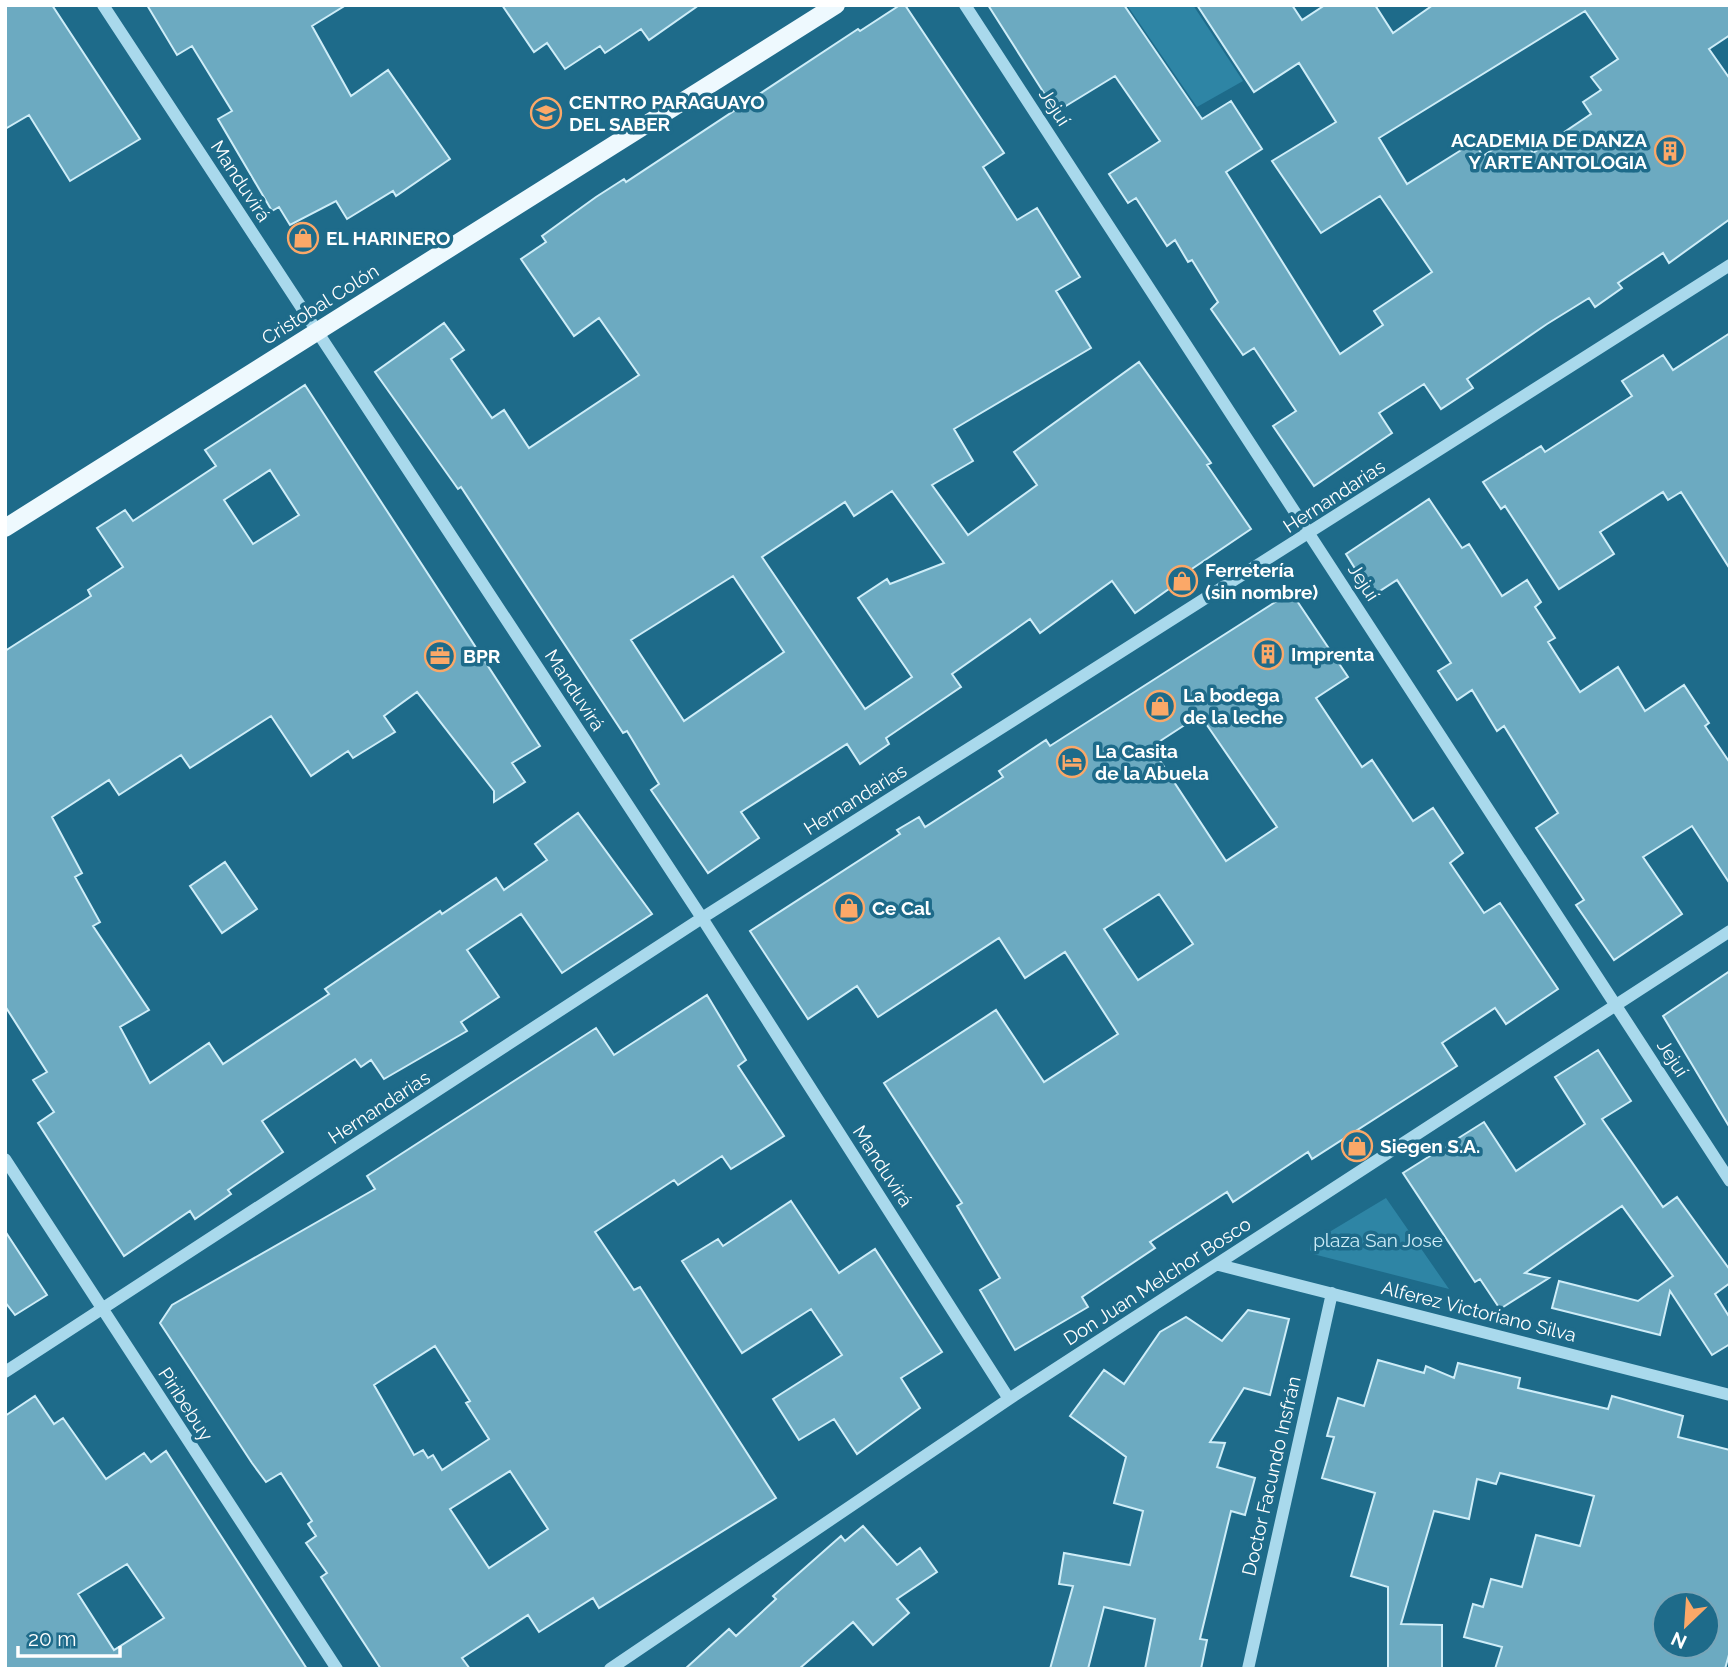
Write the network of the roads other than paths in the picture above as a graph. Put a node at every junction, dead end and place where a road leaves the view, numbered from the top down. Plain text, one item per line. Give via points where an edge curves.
1 (103, 5) edge
2 (836, 5) edge
3 (965, 5) edge
4 (1730, 265) edge
5 (315, 330) junction
6 (5, 528) edge
7 (1310, 534) junction
8 (702, 919) junction
9 (1730, 931) edge
10 (1616, 1005) junction
11 (5, 1159) edge
12 (1730, 1181) edge
13 (1219, 1265) junction
14 (1332, 1293) junction
15 (103, 1310) junction
16 (5, 1372) edge
17 (1730, 1395) edge
18 (1009, 1399) junction
19 (337, 1669) edge
20 (610, 1669) edge
21 (1248, 1669) edge

1 - 5 street, Manduvirá
2 - 5 main road, Cristobal Colón
3 - 7 street, Jejuí
4 - 7 street, Hernandarias
5 - 6 main road, Cristobal Colón
5 - 8 street, Manduvirá
7 - 8 street, Hernandarias
7 - 10 street, Jejuí
8 - 15 street, Hernandarias
8 - 18 street, Manduvirá
9 - 10 street, Don Juan Melchor Bosco
10 - 12 street, Jejuí
10 - 13 street, Don Juan Melchor Bosco
11 - 15 street, Piribebuy
13 - 14 street, Alferez Victoriano Silva
13 - 18 street, Don Juan Melchor Bosco
14 - 17 street, Alferez Victoriano Silva
14 - 21 street, Doctor Facundo Insfrán
15 - 16 street, Hernandarias
15 - 19 street, Piribebuy
18 - 20 street, Don Juan Melchor Bosco

